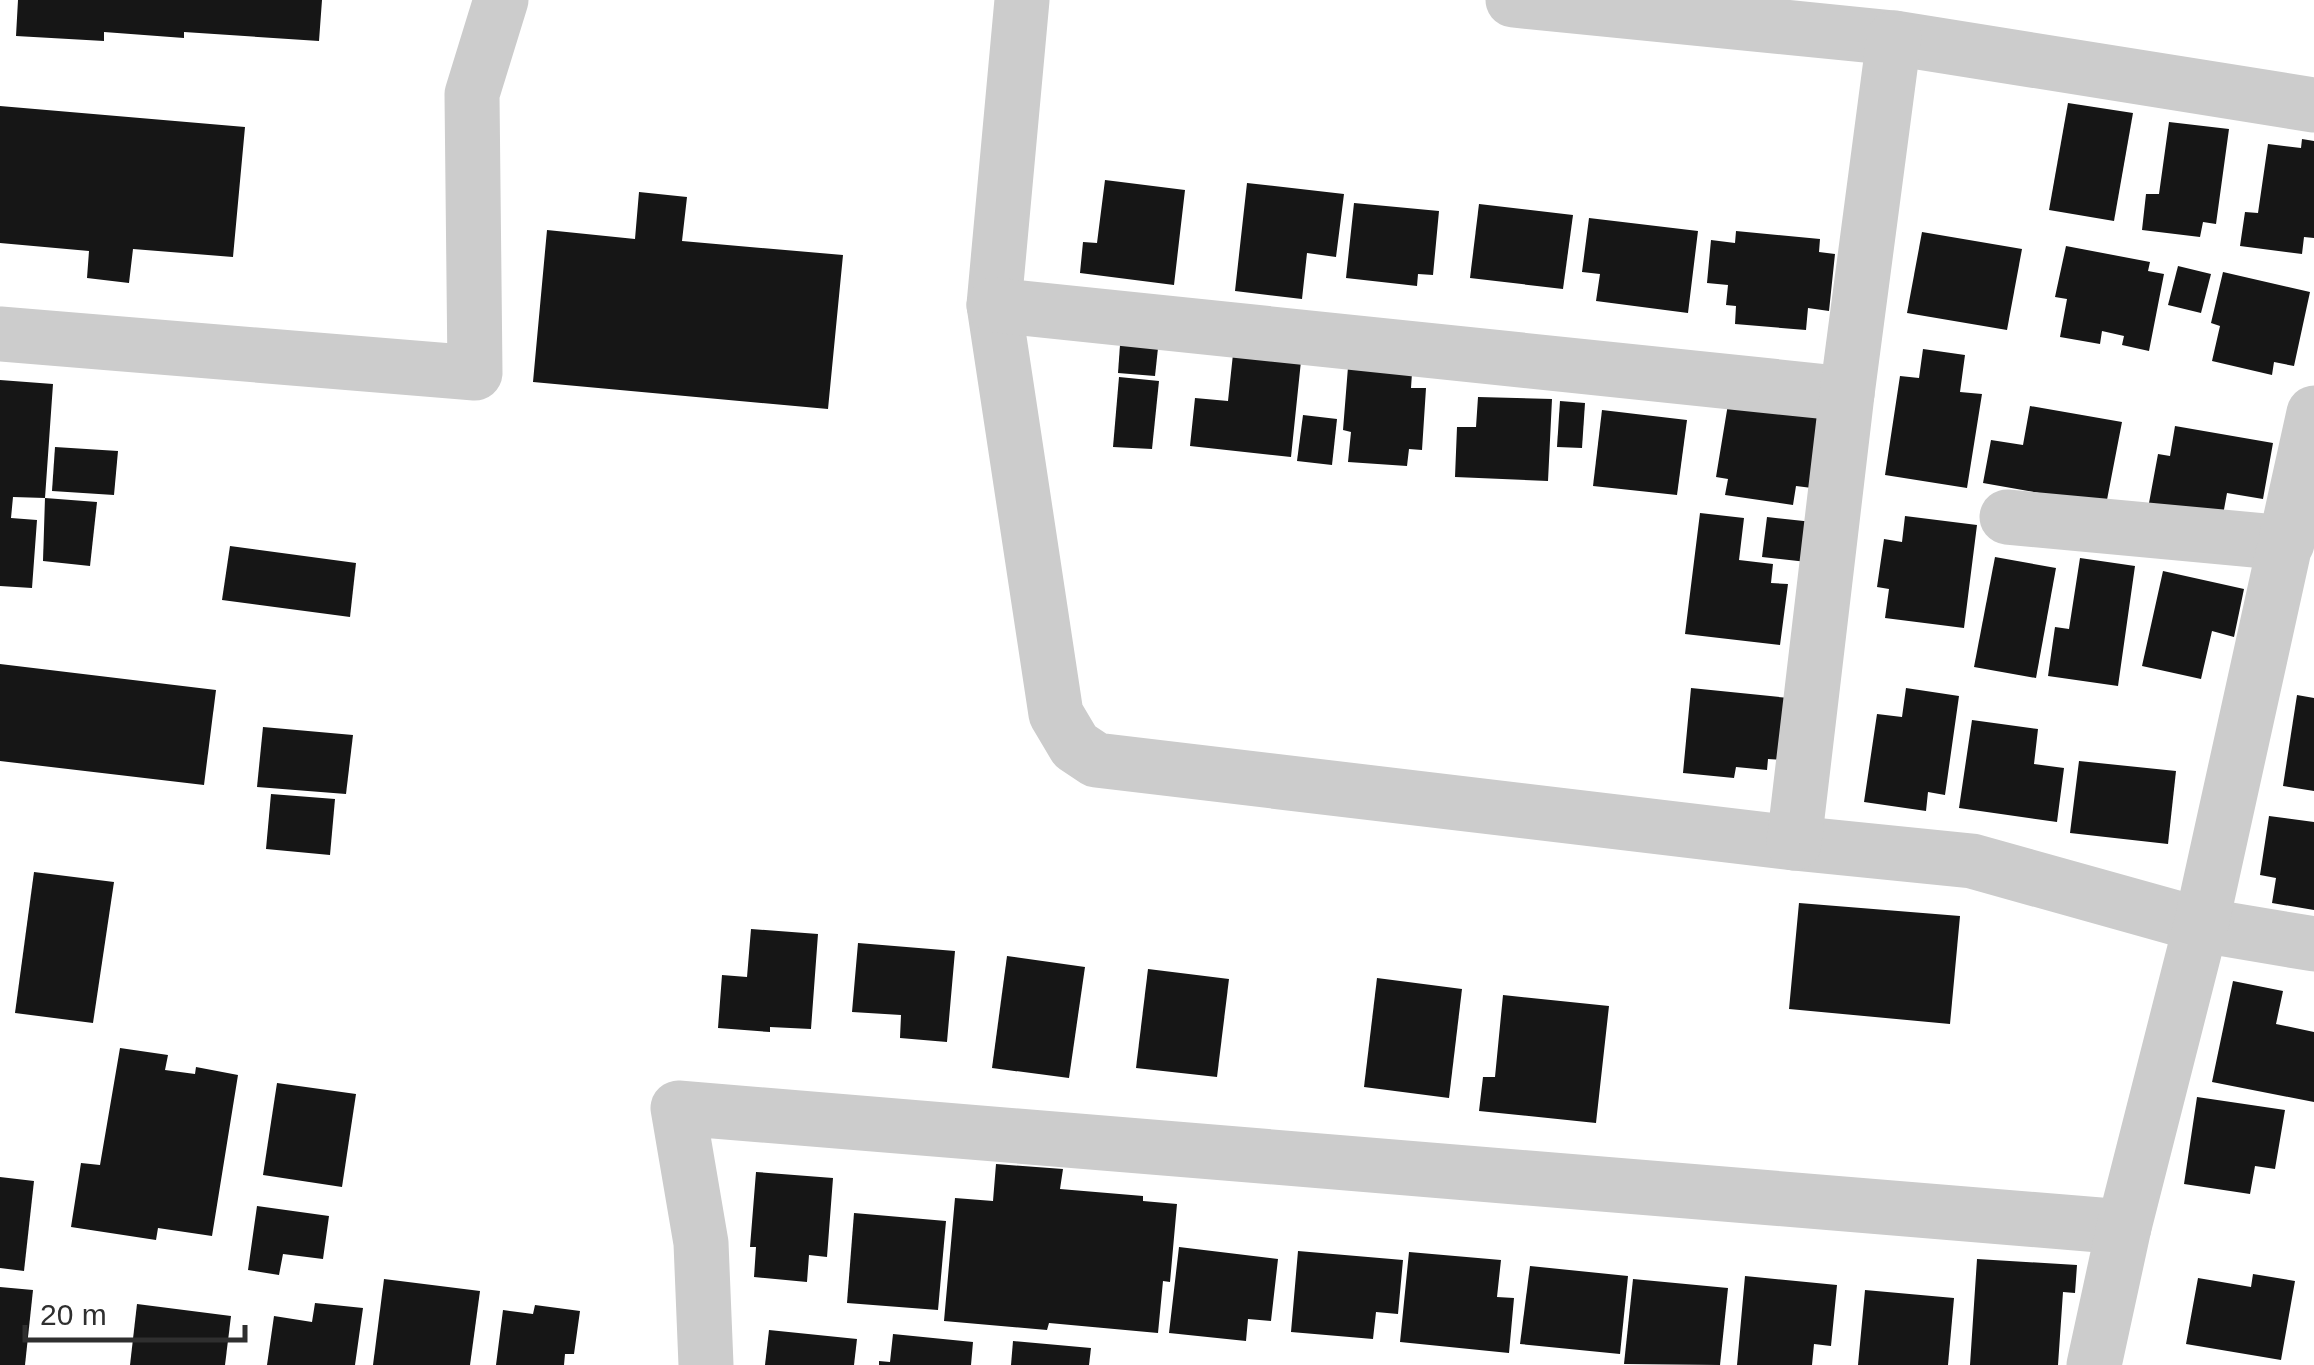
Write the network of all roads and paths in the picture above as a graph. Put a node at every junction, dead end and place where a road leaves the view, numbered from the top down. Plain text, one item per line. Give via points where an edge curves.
1 (501, 0) edge
2 (1022, 0) edge
3 (1513, 0) edge
4 (1894, 38) junction
5 (2314, 104) edge
6 (994, 306) junction
7 (0, 334) edge
8 (1846, 394) junction
9 (2314, 413) edge
10 (2006, 517) dead end
11 (2287, 543) junction
12 (2292, 620) edge
13 (1794, 844) junction
14 (2201, 924) junction
15 (2314, 944) edge
16 (2124, 1227) junction
17 (706, 1365) edge
18 (2094, 1365) edge

1 - 7 street via 472,94 475,373
2 - 6 street
3 - 4 street
4 - 5 street
4 - 8 street
6 - 8 street
6 - 13 street via 1056,714 1074,746 1096,760
8 - 13 street
9 - 11 street
10 - 11 street
11 - 12 street
12 - 14 street
13 - 14 street via 1972,861
14 - 15 street
14 - 16 street
16 - 17 street via 678,1108 700,1243
16 - 18 street

